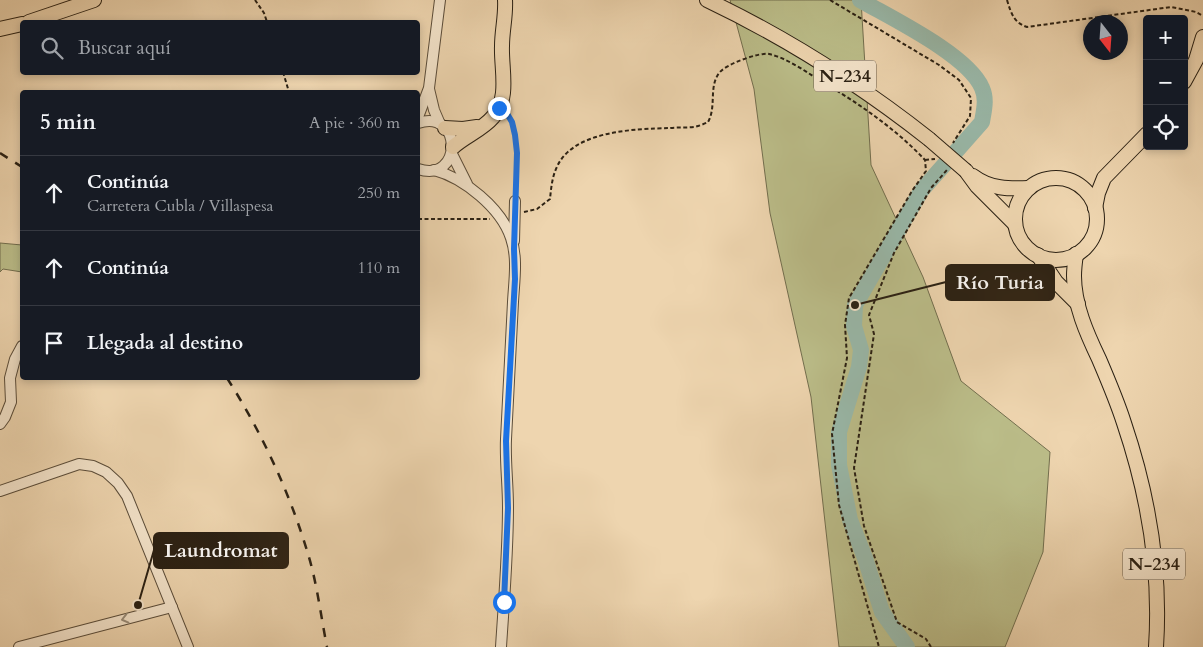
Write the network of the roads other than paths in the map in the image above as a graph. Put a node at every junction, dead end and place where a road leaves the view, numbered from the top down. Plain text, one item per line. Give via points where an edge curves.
1 (94, 0) edge
2 (440, 0) edge
3 (510, 0) edge
4 (707, 0) edge
5 (505, 7) edge
6 (35, 20) edge
7 (20, 25) edge
8 (0, 30) edge
9 (1203, 37) edge
10 (1188, 75) edge
11 (429, 88) junction
12 (420, 112) edge
13 (420, 123) edge
14 (485, 125) junction
15 (442, 126) junction
16 (1143, 138) edge
17 (452, 150) junction
18 (420, 170) edge
19 (434, 170) junction
20 (966, 171) junction
21 (1104, 178) junction
22 (1074, 182) junction
23 (468, 185) junction
24 (1029, 188) junction
25 (515, 201) road end
26 (1095, 209) junction
27 (1015, 224) junction
28 (514, 249) junction
29 (1076, 254) junction
30 (1038, 255) junction
31 (1078, 304) junction
32 (20, 350) edge
33 (0, 424) edge
34 (0, 492) edge
35 (172, 607) junction
36 (38, 644) edge
37 (19, 647) edge
38 (188, 647) edge
39 (501, 647) edge
40 (1156, 647) edge

1 - 6 highway
2 - 11 street
3 - 5 highway
4 - 20 highway, N-234, bridge via 808,52 888,106
5 - 14 highway via 503,94 499,108
7 - 8 highway
9 - 10 highway
11 - 12 street
11 - 15 street
13 - 15 street via 428,121
14 - 15 highway via 463,129
14 - 17 highway
15 - 17 street via 451,138
16 - 21 highway
17 - 19 street via 445,164
17 - 23 street
18 - 19 street
19 - 23 street
20 - 24 highway, N-234 via 979,181 1005,189
20 - 27 highway, N-234
21 - 22 highway
21 - 26 highway
22 - 24 highway, N-234 via 1051,178
22 - 26 highway via 1087,192
23 - 28 street via 500,217 509,231
24 - 27 highway via 1019,200
25 - 28 street
26 - 29 highway via 1092,236
27 - 30 highway, N-234 via 1020,239
28 - 39 street via 506,441 508,526
29 - 30 highway via 1061,259
29 - 31 highway, N-234 via 1074,277
30 - 31 highway, N-234 via 1056,282
31 - 40 highway, N-234 via 1124,422 1141,482 1152,547
32 - 33 street via 10,378 11,402
34 - 35 street via 79,464 106,472 126,496
35 -> 36 street
35 - 38 street
36 - 37 street

